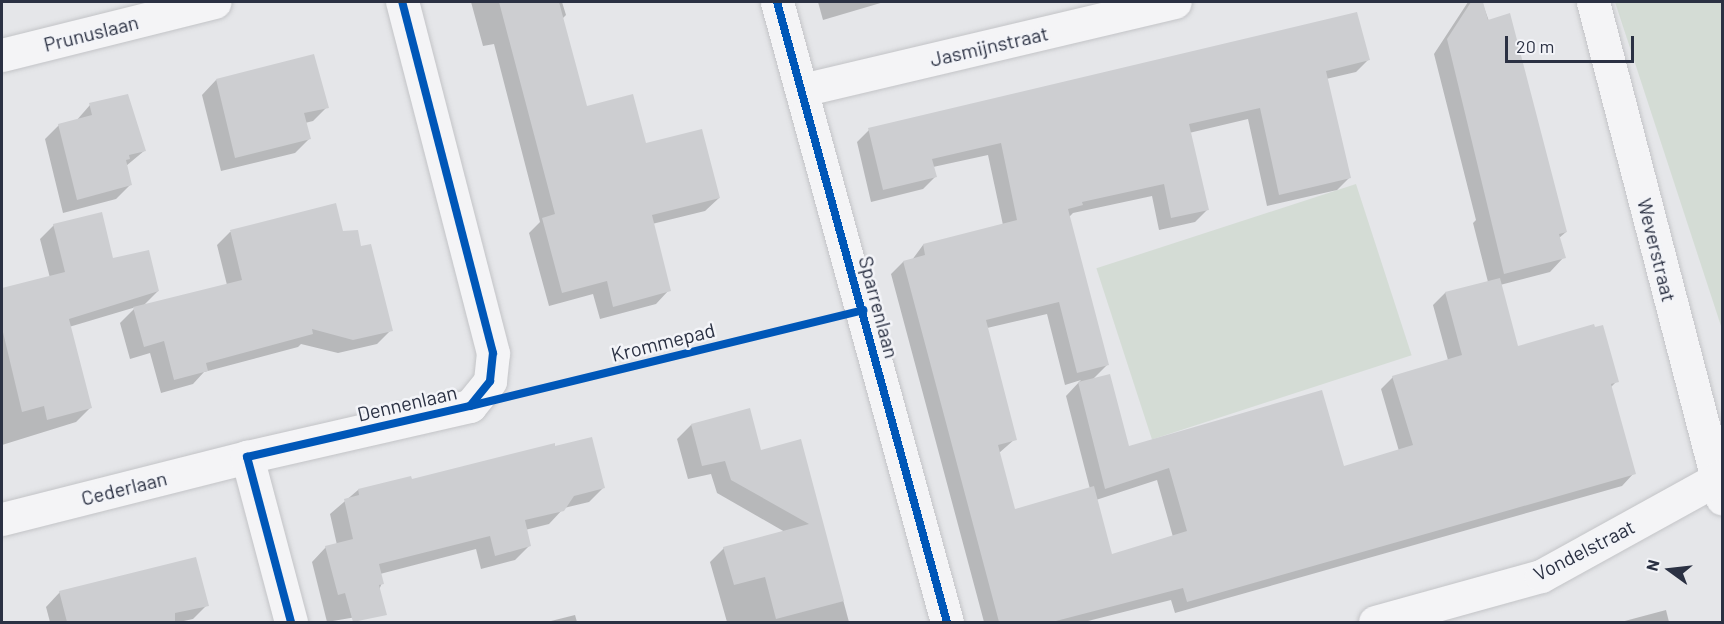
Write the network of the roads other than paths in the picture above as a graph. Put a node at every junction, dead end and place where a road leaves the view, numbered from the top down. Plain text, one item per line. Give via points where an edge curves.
1 (215, 2) edge
2 (402, 2) edge
3 (777, 2) edge
4 (1175, 2) edge
5 (1593, 2) edge
6 (2, 55) edge
7 (802, 90) junction
8 (247, 457) junction
9 (1721, 485) edge
10 (2, 519) edge
11 (291, 622) edge
12 (947, 622) edge
13 (1375, 622) edge

1 - 6 street, Prunuslaan
2 - 8 street, Dennenlaan via 493,353 490,381 470,406
3 - 7 street, Sparrenlaan
4 - 7 street, Jasmijnstraat
5 - 9 street, Weverstraat
7 - 12 street, Sparrenlaan
8 - 10 street, Cederlaan
8 - 11 street
9 - 13 street, Vondelstraat via 1541,576

